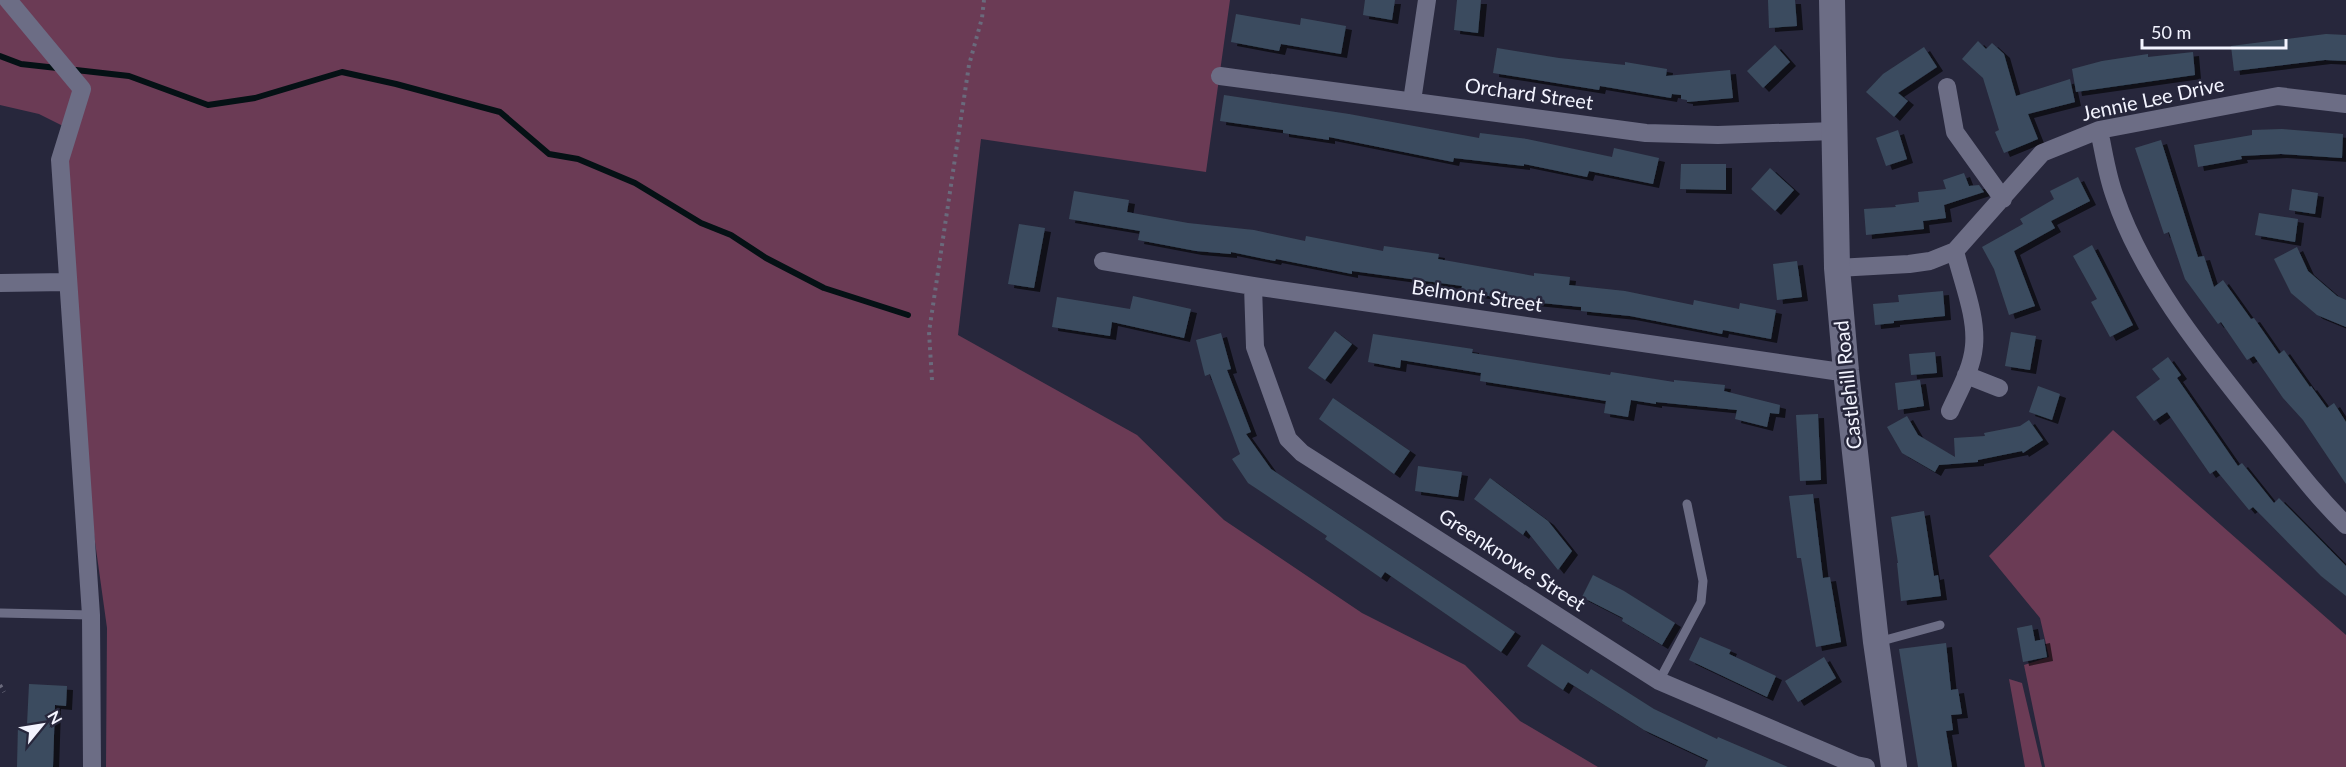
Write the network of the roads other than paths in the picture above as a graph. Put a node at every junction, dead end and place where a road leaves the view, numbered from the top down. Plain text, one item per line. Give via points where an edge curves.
1 (8, 0) edge
2 (1427, 0) edge
3 (1832, 0) edge
4 (1220, 76) dead end
5 (1947, 87) dead end
6 (1412, 101) junction
7 (2346, 104) edge
8 (2099, 130) junction
9 (1834, 131) junction
10 (2003, 199) junction
11 (1955, 251) junction
12 (1103, 261) dead end
13 (1838, 268) junction
14 (67, 282) junction
15 (0, 283) edge
16 (1253, 286) junction
17 (1846, 371) junction
18 (1966, 375) junction
19 (1999, 388) dead end
20 (1950, 411) dead end
21 (1687, 504) dead end
22 (2346, 525) edge
23 (0, 613) edge
24 (91, 615) junction
25 (1940, 625) dead end
26 (1876, 642) junction
27 (1659, 681) junction
28 (92, 767) edge
29 (1866, 767) edge
30 (1894, 767) edge

1 - 14 street via 82,89 60,160
2 - 6 street
3 - 9 main road, Castlehill Road
4 - 6 street, Orchard Street
5 - 10 street via 1955,132
6 - 9 street, Orchard Street via 1646,133
7 - 8 street, Jennie Lee Drive via 2278,96
8 - 10 street, Jennie Lee Drive via 2042,153
8 - 22 street via 2115,199 2164,297 2242,401
9 - 13 main road, Castlehill Road
10 - 11 street, Jennie Lee Drive
11 - 13 street, Jennie Lee Drive via 1930,261
11 - 18 street via 1973,322 1974,346
12 - 16 street, Belmont Street
13 - 17 main road, Castlehill Road
14 - 15 street
14 - 24 street
16 - 17 street, Belmont Street
16 - 27 street, Greenknowe Street via 1255,347 1288,439 1302,453
17 - 26 main road, Castlehill Road
18 - 19 street
18 - 20 street
21 - 27 lane via 1703,581 1701,602
23 - 24 lane
24 - 28 street
25 - 26 lane
26 - 30 main road, Castlehill Road
27 - 29 street, Greenknowe Street

